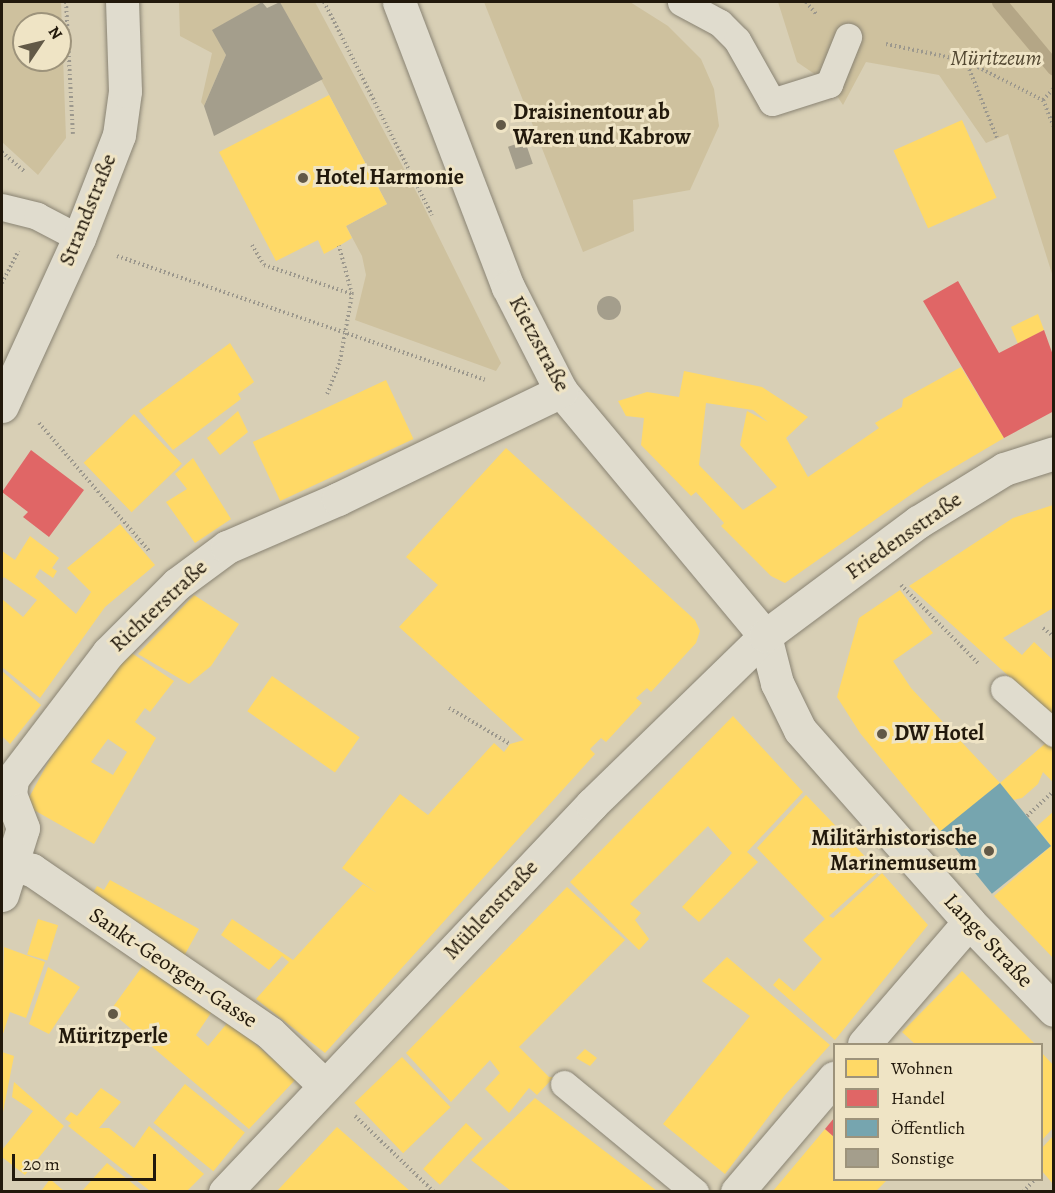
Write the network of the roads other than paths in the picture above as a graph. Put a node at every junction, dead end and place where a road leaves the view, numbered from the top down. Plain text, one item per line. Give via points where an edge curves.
1 (122, 2) edge
2 (399, 2) edge
3 (681, 2) edge
4 (848, 36) dead end
5 (2, 207) edge
6 (79, 237) junction
7 (561, 390) junction
8 (5, 398) edge
9 (1053, 453) edge
10 (765, 636) junction
11 (1004, 689) road end
12 (1053, 733) edge
13 (12, 864) junction
14 (2, 895) edge
15 (969, 922) junction
16 (1053, 1010) edge
17 (865, 1043) edge
18 (833, 1079) edge
19 (564, 1084) dead end
20 (324, 1086) junction
21 (225, 1191) edge
22 (695, 1191) edge
23 (737, 1191) edge

1 - 6 street, Strandstraße via 125,91 119,135
2 - 7 street, Kietzstraße via 508,287
3 - 4 lane via 720,23 737,40 772,102 829,84
5 - 6 lane via 37,216
6 - 8 street, Strandstraße
7 - 10 street, Kietzstraße
7 - 13 street, Richterstraße via 338,499 227,547 177,584 108,653 12,779 10,794 23,828
9 - 10 street, Friedensstraße via 1004,469 918,522
10 - 15 street, Lange Straße via 777,683 801,730
10 - 20 street, Mühlenstraße via 592,804
11 - 12 lane
13 - 14 street, Richterstraße
13 - 20 street, Sankt-Georgen-Gasse via 32,870 117,935 270,1033
15 - 16 street, Lange Straße
15 - 17 street
18 - 23 street
19 - 22 lane
20 - 21 street, Mühlenstraße

